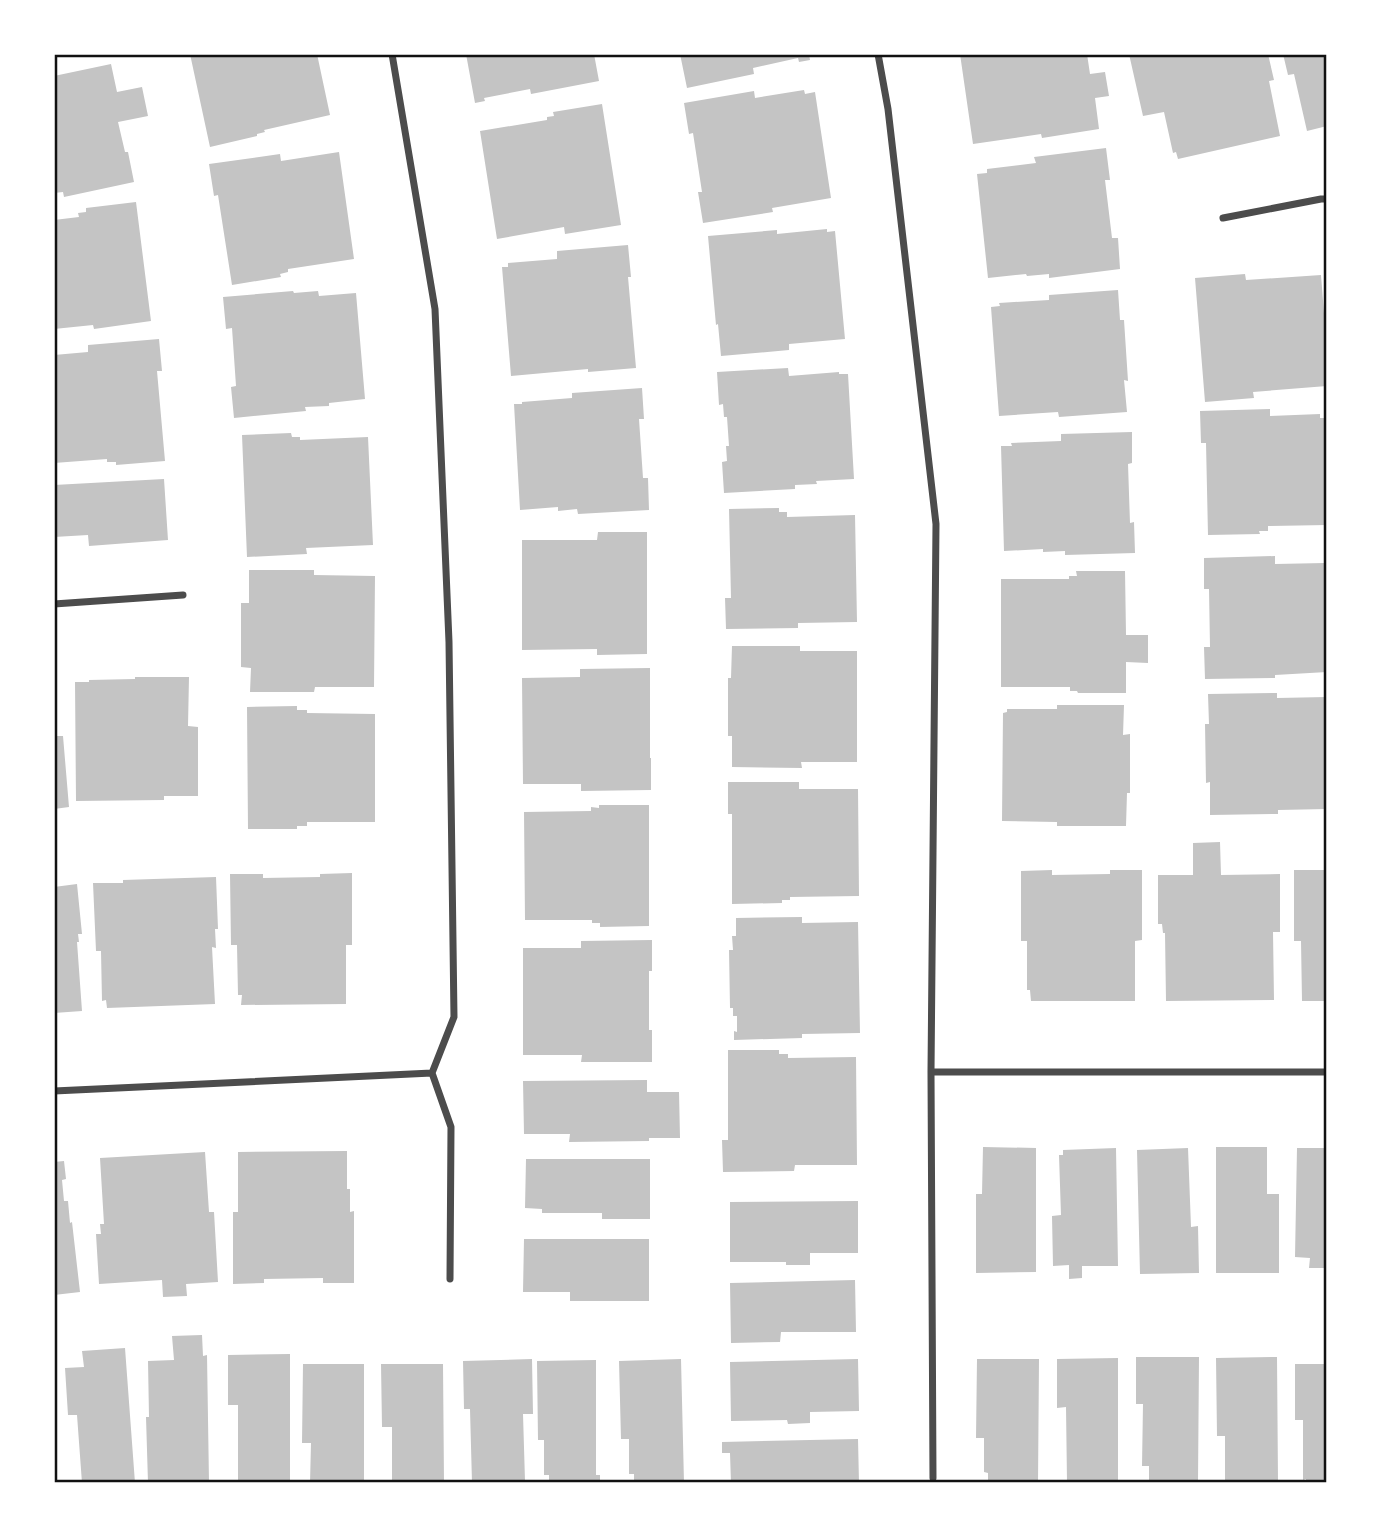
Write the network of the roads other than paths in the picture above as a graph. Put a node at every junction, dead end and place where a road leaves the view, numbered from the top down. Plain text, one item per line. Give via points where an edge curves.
1 (391, 54) edge
2 (878, 54) edge
3 (1327, 199) edge
4 (1223, 218) dead end
5 (183, 595) dead end
6 (54, 604) edge
7 (931, 1072) junction
8 (1327, 1072) edge
9 (432, 1073) junction
10 (54, 1091) edge
11 (450, 1279) dead end
12 (933, 1478) dead end

1 - 9 street via 435,309 449,656 454,1017
2 - 7 street via 936,524
3 - 4 street
5 - 6 street
7 - 8 street
7 - 12 street
9 - 10 street
9 - 11 street via 451,1127

